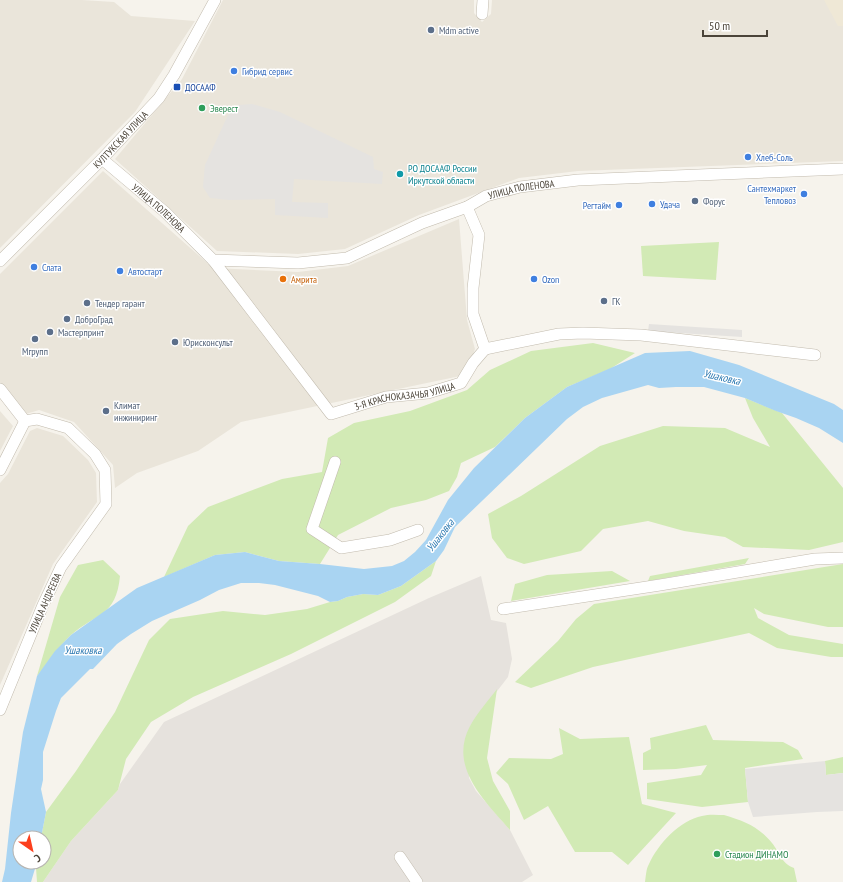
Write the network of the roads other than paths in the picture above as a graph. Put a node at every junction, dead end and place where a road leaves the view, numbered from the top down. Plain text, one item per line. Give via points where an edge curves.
1 (216, 0) edge
2 (483, 0) edge
3 (482, 14) dead end
4 (102, 159) junction
5 (843, 169) edge
6 (467, 207) junction
7 (0, 260) edge
8 (213, 260) junction
9 (485, 349) junction
10 (815, 355) dead end
11 (0, 389) edge
12 (331, 414) joint
13 (25, 421) junction
14 (336, 462) dead end
15 (0, 470) edge
16 (418, 530) dead end
17 (843, 558) edge
18 (503, 609) dead end
19 (1, 706) edge
20 (400, 857) dead end
21 (417, 882) edge

1 - 4 street, КУЛТУКСКАЯ УЛИЦА via 159,98
2 - 3 street
4 - 7 street, КУЛТУКСКАЯ УЛИЦА
4 - 8 street, УЛИЦА ПОЛЕНОВА via 165,212
5 - 6 street, УЛИЦА ПОЛЕНОВА via 578,180 520,187 486,196
6 - 8 street, УЛИЦА ПОЛЕНОВА via 422,223 348,258 298,263
6 - 9 street via 479,235 473,314
8 - 12 street, УЛИЦА ПОЛЕНОВА
9 - 10 street via 559,334 583,333 641,335
9 - 12 street, 3-Я КРАСНОКАЗАЧЬЯ УЛИЦА via 461,383 428,393 386,397
11 - 13 street
13 - 15 street
13 - 19 street, УЛИЦА АНДРЕЕВА via 37,419 68,428 95,454 105,470 106,504 61,567
14 - 16 street via 312,529 341,548 390,540
17 - 18 street via 815,559
20 - 21 street

